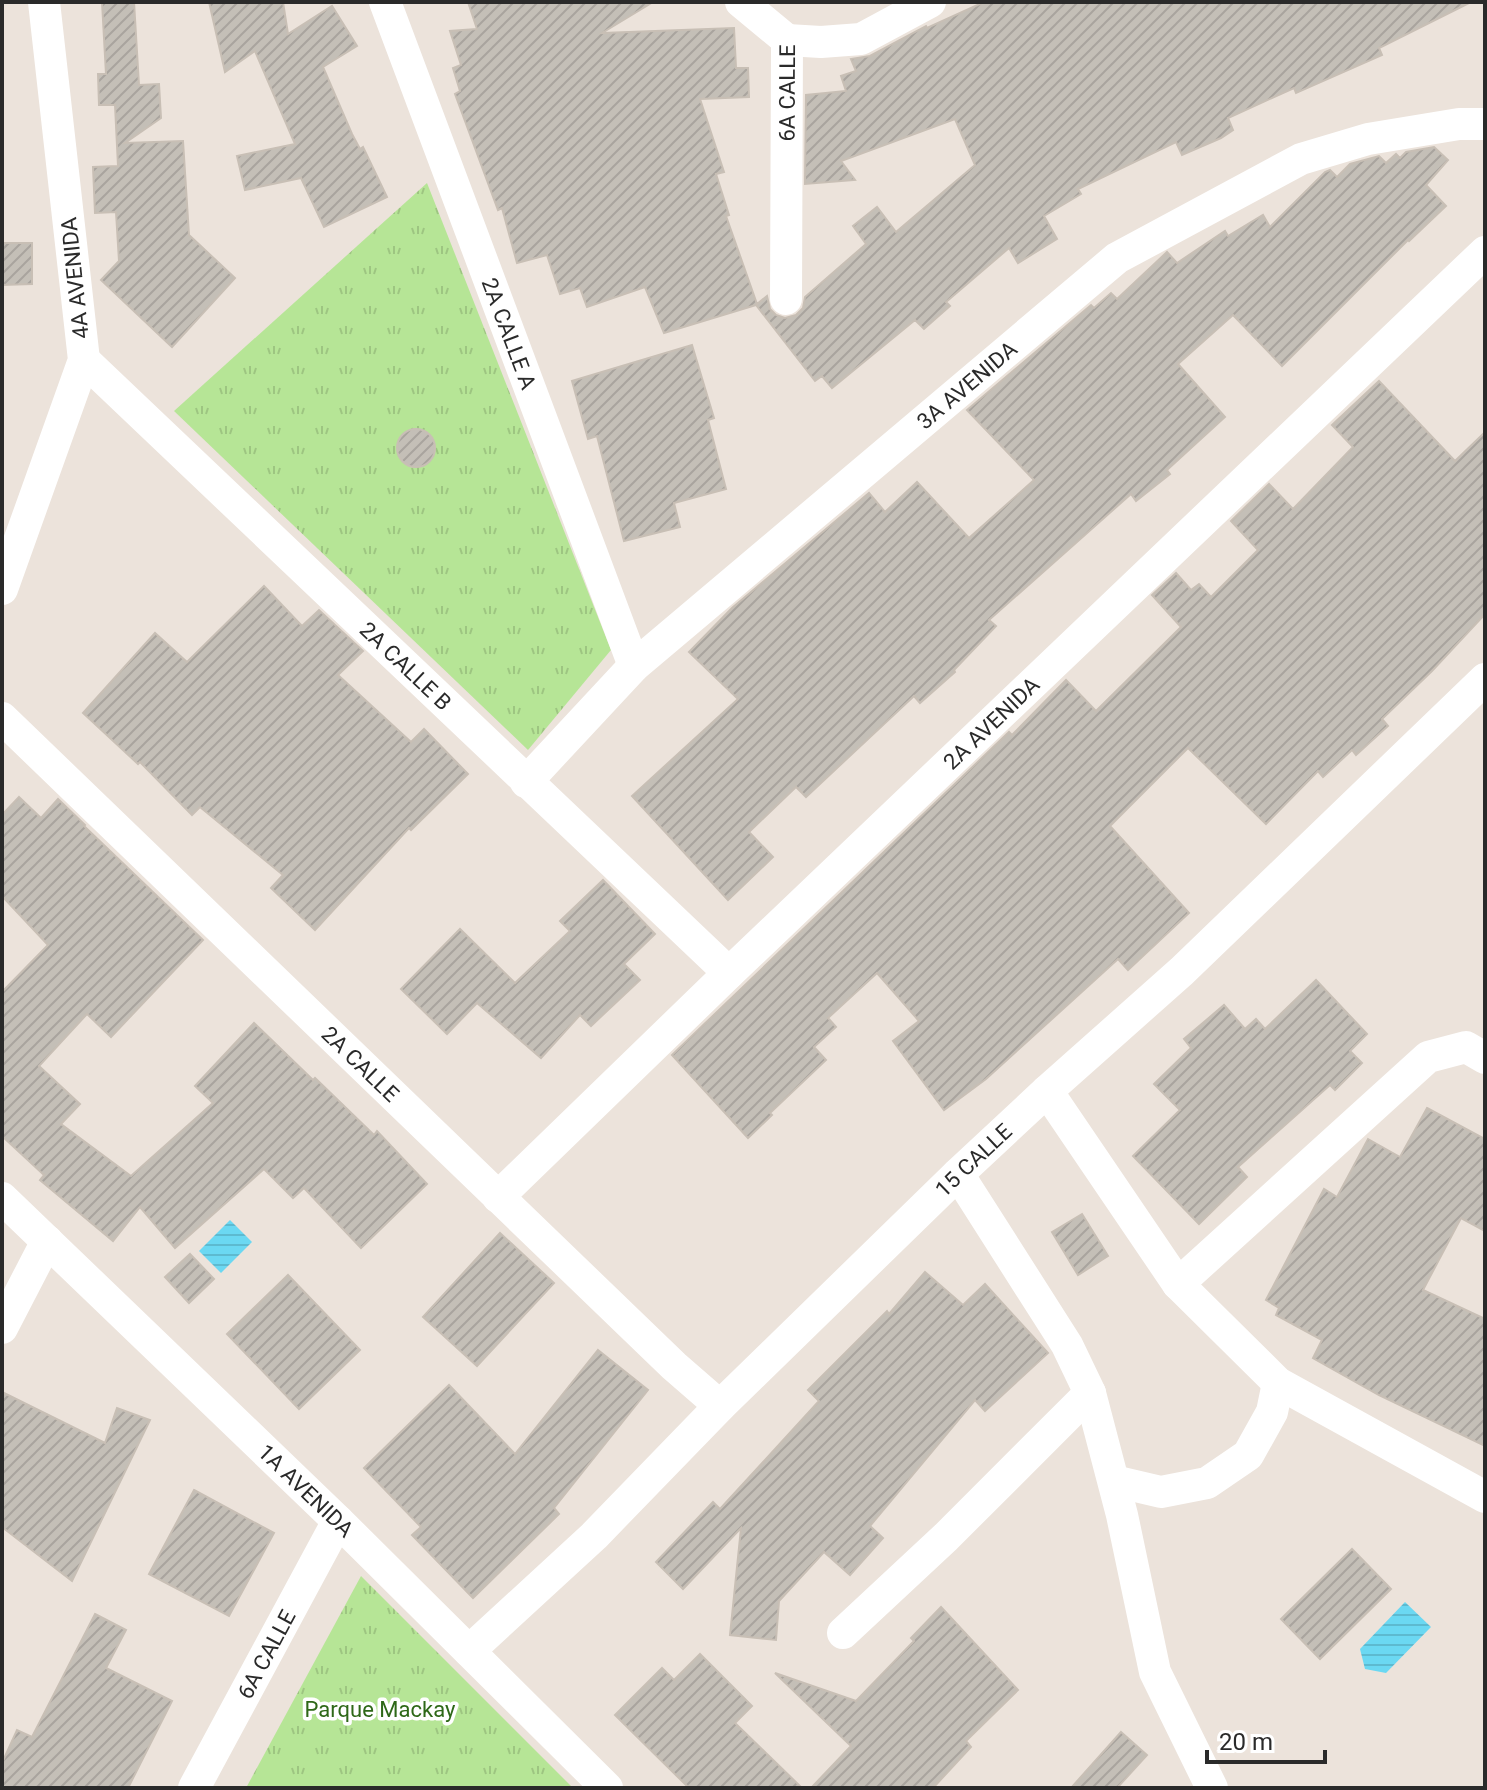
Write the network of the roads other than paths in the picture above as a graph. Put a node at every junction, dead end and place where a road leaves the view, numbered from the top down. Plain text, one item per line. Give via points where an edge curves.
1 (44, 2) edge
2 (385, 2) edge
3 (741, 2) edge
4 (930, 2) edge
5 (787, 40) junction
6 (1485, 124) edge
7 (1485, 252) edge
8 (786, 299) dead end
9 (84, 360) junction
10 (2, 589) edge
11 (634, 666) junction
12 (1485, 679) edge
13 (2, 718) edge
14 (526, 782) junction
15 (729, 973) junction
16 (1485, 1058) edge
17 (1047, 1091) junction
18 (958, 1174) junction
19 (498, 1197) junction
20 (2, 1198) edge
21 (47, 1241) junction
22 (1178, 1284) junction
23 (2, 1328) edge
24 (1278, 1383) junction
25 (1090, 1393) junction
26 (720, 1406) junction
27 (1114, 1481) junction
28 (1485, 1497) edge
29 (338, 1521) junction
30 (843, 1633) dead end
31 (469, 1651) junction
32 (194, 1788) edge
33 (607, 1788) edge
34 (1212, 1788) edge

1 - 9 street, 4A AVENIDA
2 - 11 street, 2A CALLE A
3 - 5 street
4 - 5 street, 6A CALLE via 861,39
5 - 8 street, 6A CALLE
6 - 11 street, 3A AVENIDA via 1368,139 1301,159 1117,258
7 - 15 street, 2A AVENIDA
9 - 10 street, 4A AVENIDA
9 - 14 street, 2A CALLE B
11 - 14 street, 3A AVENIDA
12 - 17 street, 15 CALLE via 1182,971
13 - 19 street, 2A CALLE
14 - 15 street, 2A CALLE B
15 - 19 street, 2A AVENIDA
16 - 22 street via 1466,1047 1428,1057
17 - 18 street, 15 CALLE
17 - 22 street
18 - 25 street via 1067,1345
18 - 26 street, 15 CALLE
19 - 26 street, 2A CALLE
20 - 21 street, 1A AVENIDA
21 - 23 street
21 - 29 street, 1A AVENIDA
22 - 24 street
24 - 27 street via 1272,1412 1248,1455 1207,1483 1161,1492
24 - 28 street
25 - 27 street
25 - 30 street
26 - 31 street, 15 CALLE via 594,1536
27 - 34 street via 1155,1672
29 - 31 street, 1A AVENIDA
29 - 32 street, 6A CALLE
31 - 33 street, 1A AVENIDA

